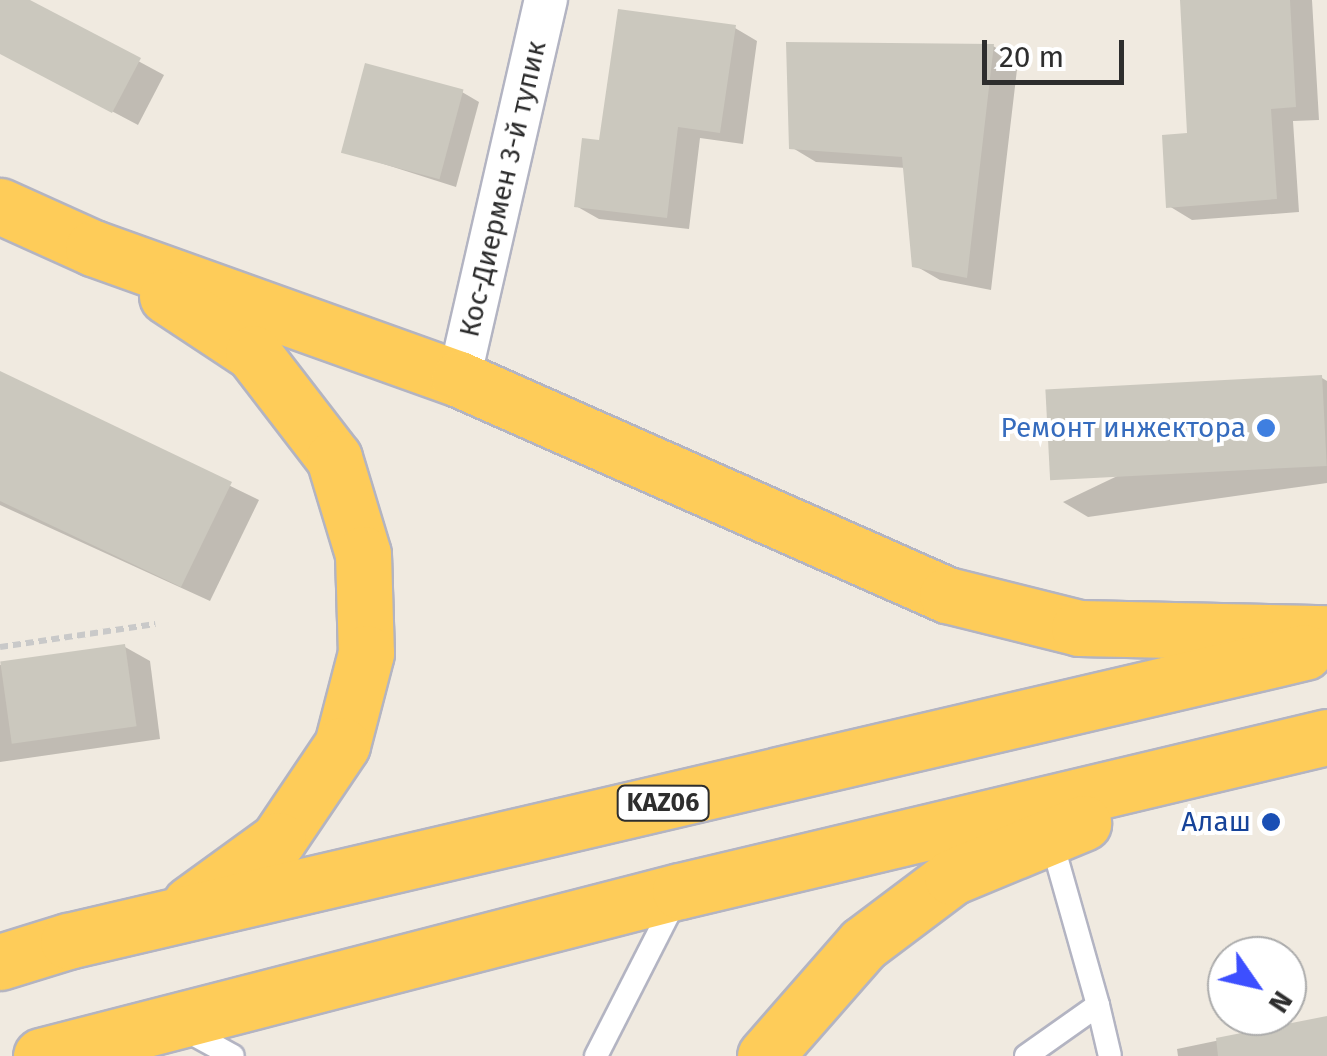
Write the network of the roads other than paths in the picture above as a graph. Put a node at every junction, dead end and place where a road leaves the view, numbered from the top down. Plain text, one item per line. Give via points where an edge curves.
1 (546, 0) edge
2 (0, 206) edge
3 (93, 248) junction
4 (459, 379) junction
5 (1327, 633) edge
6 (1327, 647) edge
7 (1318, 739) edge
8 (1050, 836) junction
9 (680, 891) junction
10 (171, 918) junction
11 (0, 962) edge
12 (1098, 1005) junction
13 (168, 1020) junction
14 (41, 1056) edge
15 (233, 1056) edge
16 (596, 1056) edge
17 (765, 1056) edge
18 (1026, 1056) edge
19 (1110, 1056) edge

1 - 4 street, Кос-Диермен 3-й тупик
2 - 3 highway
3 - 4 highway
3 - 10 highway via 253,353 334,458 363,554 366,653 342,745 278,840
4 - 5 highway via 947,595 1079,628
6 - 10 highway, KАZ06
7 - 8 highway
7 - 9 highway
8 - 12 lane
8 - 17 highway via 952,877 864,944
9 - 13 highway
9 - 16 lane
10 - 11 highway, KАZ06
12 - 18 lane
12 - 19 lane
13 - 14 highway
13 - 15 lane

